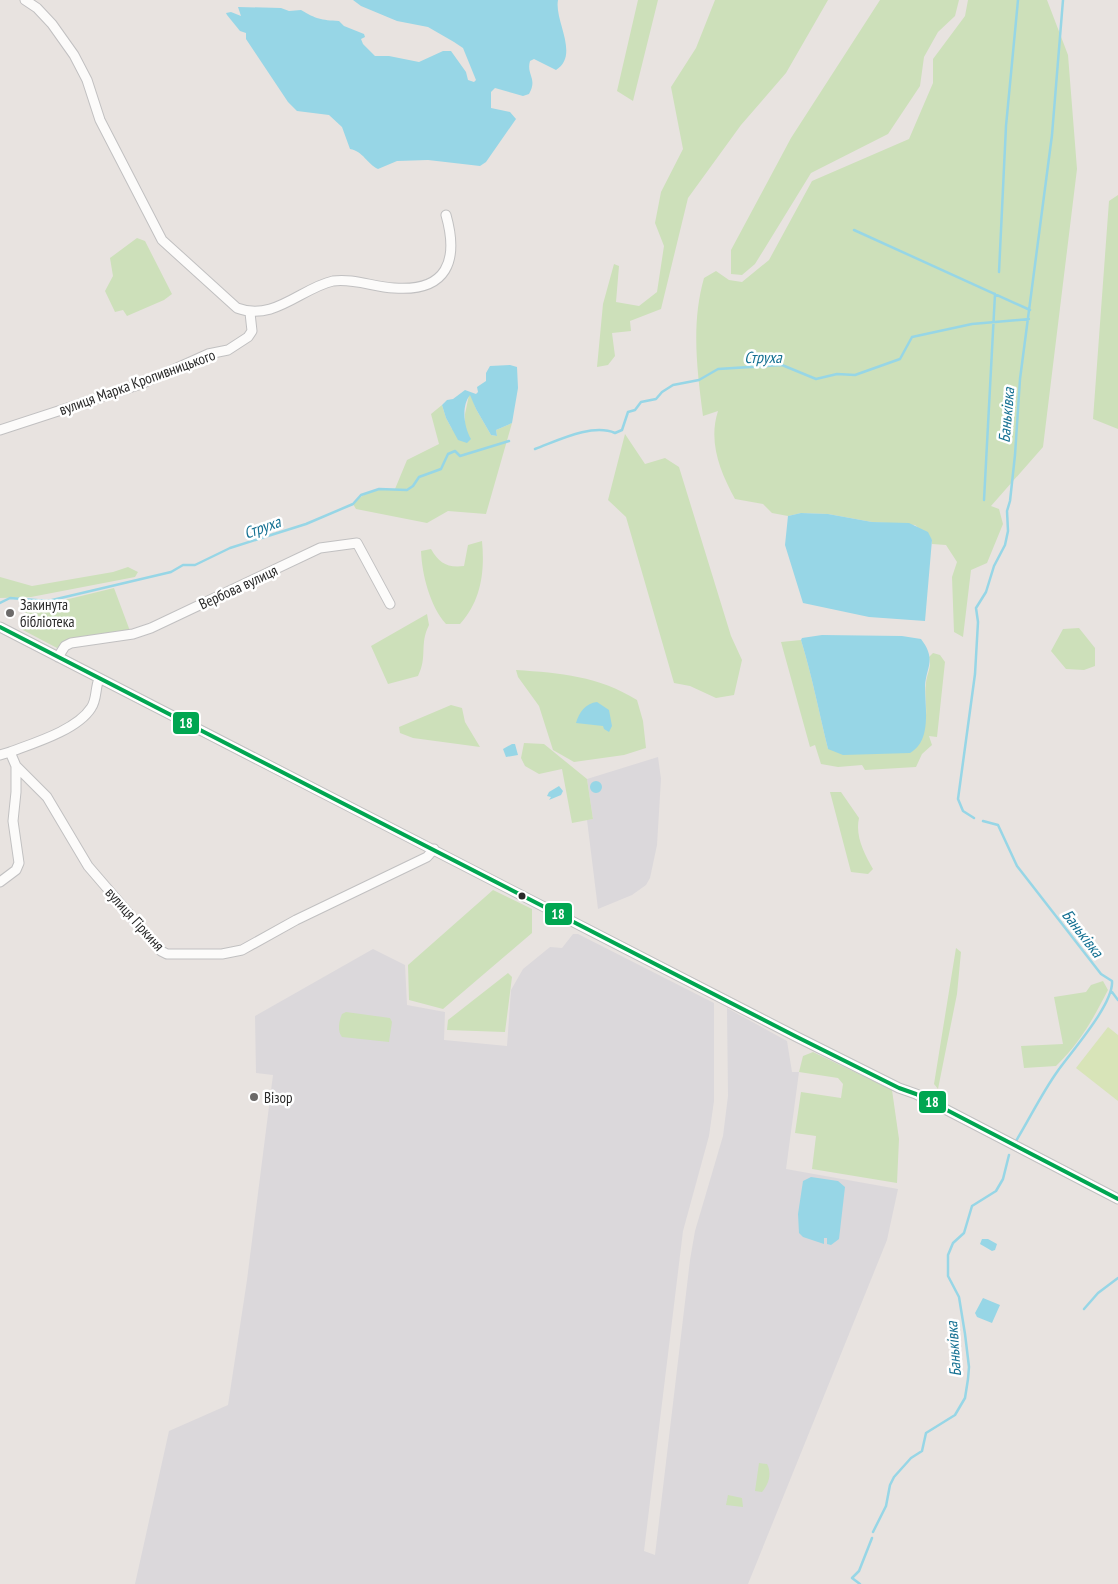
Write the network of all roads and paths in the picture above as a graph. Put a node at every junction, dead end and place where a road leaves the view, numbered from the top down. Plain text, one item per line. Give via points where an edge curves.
1 (24, 0) edge
2 (446, 215) dead end
3 (250, 313) junction
4 (0, 430) edge
5 (390, 604) dead end
6 (0, 627) edge
7 (58, 657) junction
8 (99, 679) junction
9 (10, 752) junction
10 (0, 755) edge
11 (16, 766) junction
12 (434, 849) junction
13 (0, 882) edge
14 (1118, 1199) edge

1 - 3 street via 52,24 74,55 87,80 100,120 162,240 237,308
2 - 3 street via 452,236 451,254 440,278 432,283 394,288 342,280 330,282 288,303
3 - 4 street, вулиця Марка Кропивницького via 252,331 228,350 208,354 141,384
5 - 7 street, Вербова вулиця via 357,543 320,548 151,628 133,634 71,643
6 - 7 street
7 - 8 street
8 - 9 street via 92,707 87,713 52,736
8 - 12 street
9 - 10 street
9 - 11 street, вулиця Гіркиня
11 - 12 street, вулиця Гіркиня via 47,797 88,866 161,951 168,954 222,954 242,950 296,920 427,857
11 - 13 street via 12,821 19,863 16,870
12 - 14 street

